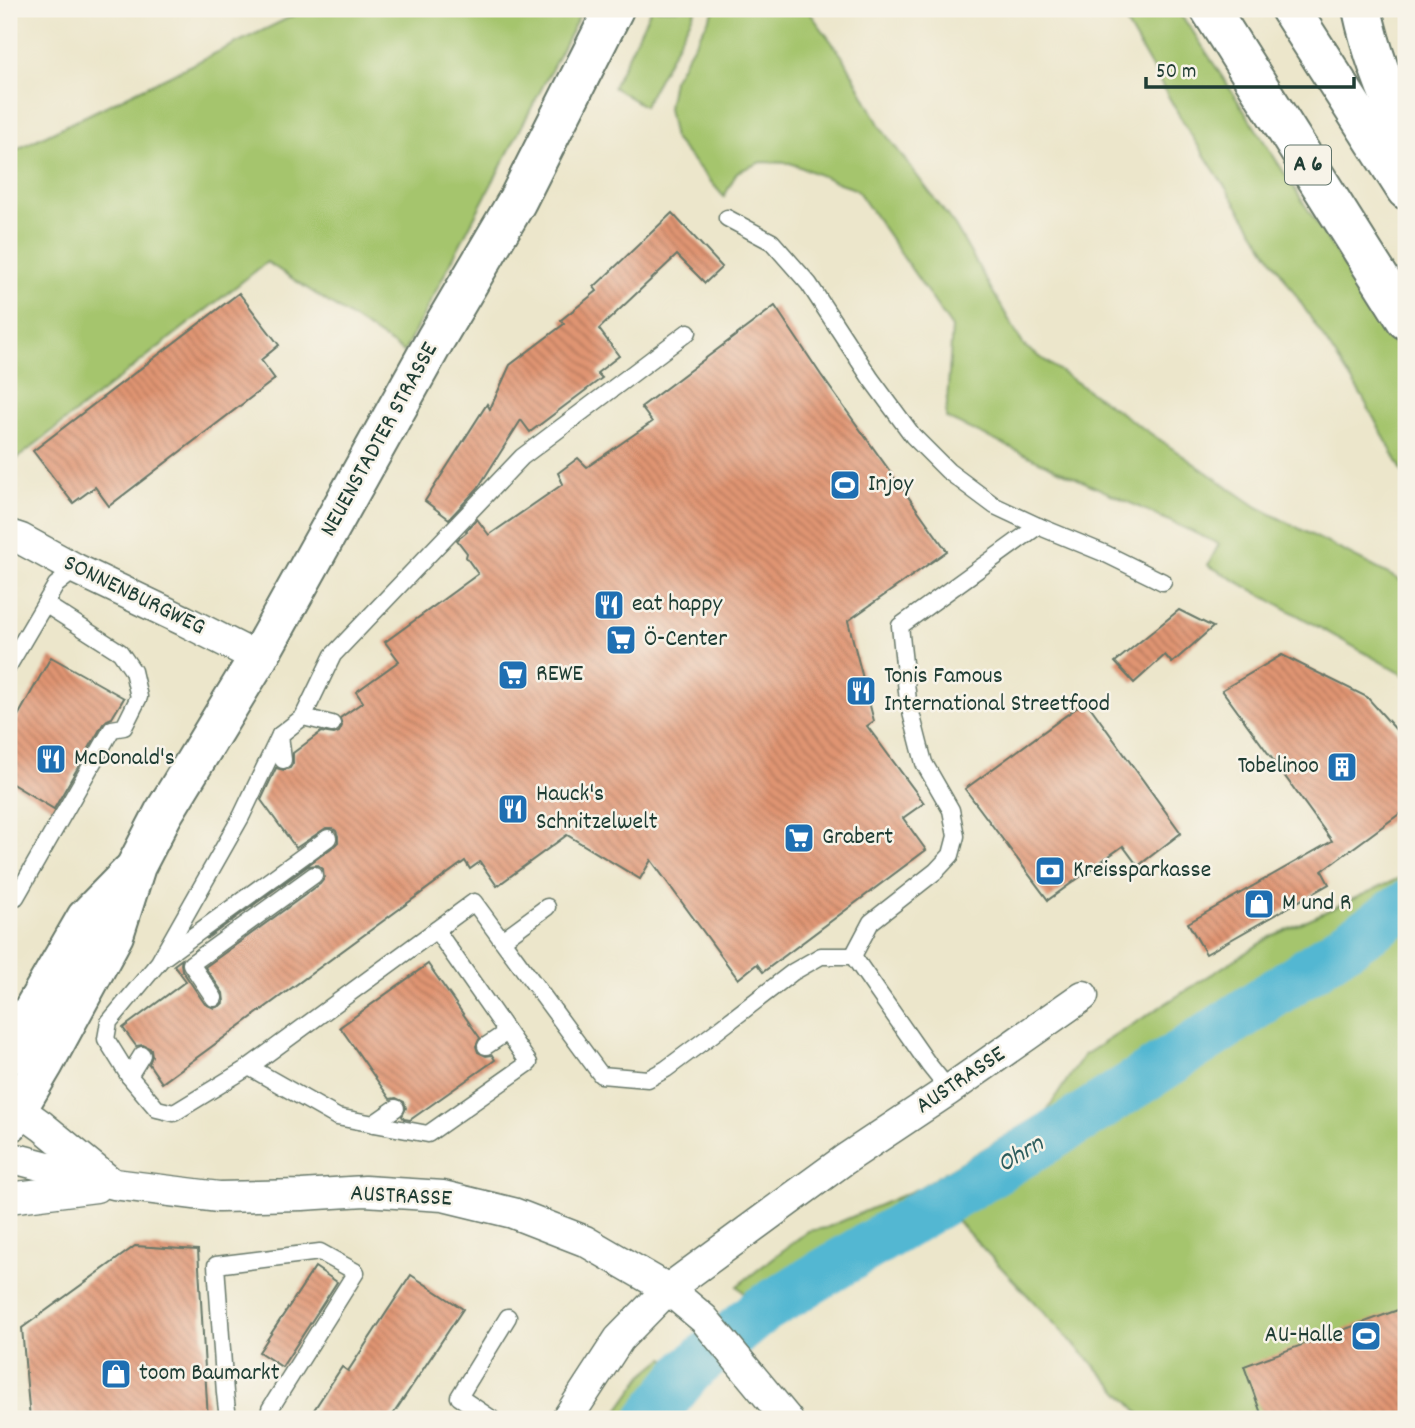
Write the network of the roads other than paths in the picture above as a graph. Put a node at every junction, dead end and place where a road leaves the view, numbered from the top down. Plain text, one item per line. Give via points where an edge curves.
1 (614, 9) edge
2 (1210, 9) edge
3 (1290, 9) edge
4 (1362, 9) edge
5 (1406, 133) edge
6 (1406, 191) edge
7 (727, 218) dead end
8 (1406, 320) edge
9 (688, 332) dead end
10 (1038, 526) junction
11 (9, 535) edge
12 (76, 569) junction
13 (1163, 582) dead end
14 (45, 604) junction
15 (258, 658) junction
16 (9, 665) edge
17 (303, 717) junction
18 (332, 724) dead end
19 (280, 735) junction
20 (283, 760) dead end
21 (328, 838) dead end
22 (136, 866) junction
23 (314, 875) dead end
24 (9, 899) edge
25 (547, 907) dead end
26 (436, 930) junction
27 (502, 940) junction
28 (853, 956) junction
29 (159, 962) junction
30 (1083, 996) dead end
31 (214, 998) dead end
32 (507, 1032) junction
33 (486, 1046) dead end
34 (9, 1055) edge
35 (142, 1055) dead end
36 (249, 1067) junction
37 (129, 1076) junction
38 (949, 1090) junction
39 (396, 1108) dead end
40 (12, 1111) edge
41 (373, 1124) junction
42 (9, 1157) edge
43 (114, 1184) junction
44 (9, 1198) edge
45 (668, 1289) junction
46 (508, 1317) dead end
47 (228, 1419) edge
48 (269, 1419) edge
49 (492, 1419) edge
50 (567, 1419) edge
51 (787, 1419) edge

1 - 15 main road, NEUENSTADTER STRASSE via 517,201
2 - 8 main road, A 6
3 - 6 main road
4 - 5 main road via 1367,35
7 - 10 lane via 772,242 809,284 913,436 948,471 995,506
9 - 17 lane via 522,457 333,655
10 - 13 lane
10 - 28 lane via 900,626 908,701 924,763 951,810 956,836 951,855 871,922
11 - 12 street, SONNENBURGWEG
12 - 14 lane via 56,585
12 - 15 street, SONNENBURGWEG
14 - 16 lane
14 - 24 lane via 120,652 133,671 139,696 124,727 112,729 16,897
15 - 22 main road, NEUENSTADTER STRASSE
17 - 18 lane
17 - 19 lane
19 - 20 lane
19 - 29 lane via 241,817
21 - 29 lane
22 - 34 main road, NEUENSTADTER STRASSE via 86,918
22 - 40 main road, NEUENSTADTER STRASSE via 114,935 45,1062
23 - 31 lane via 191,964
25 - 27 lane
26 - 27 lane via 474,902
26 - 32 lane
26 - 36 lane
27 - 28 lane via 601,1075 648,1079 793,972 821,956
28 - 38 lane
29 - 37 lane via 109,1022 106,1039
30 - 38 street, AUSTRASSE
32 - 33 lane
32 - 41 lane via 529,1063 428,1134
35 - 37 lane
36 - 37 lane via 174,1113 157,1109
36 - 41 lane via 337,1117
38 - 45 street, AUSTRASSE via 844,1160
39 - 41 lane
40 - 43 street via 42,1126
42 - 43 street, AUSTRASSE
43 - 44 street, AUSTRASSE
43 - 45 street, AUSTRASSE via 219,1197 365,1191 443,1196 513,1213 585,1241
45 - 50 street, AUSTRASSE via 619,1339
45 - 51 street, AUSTRASSE via 704,1319
46 - 49 lane via 459,1397
47 - 48 lane via 216,1265 320,1252 356,1272 270,1409

